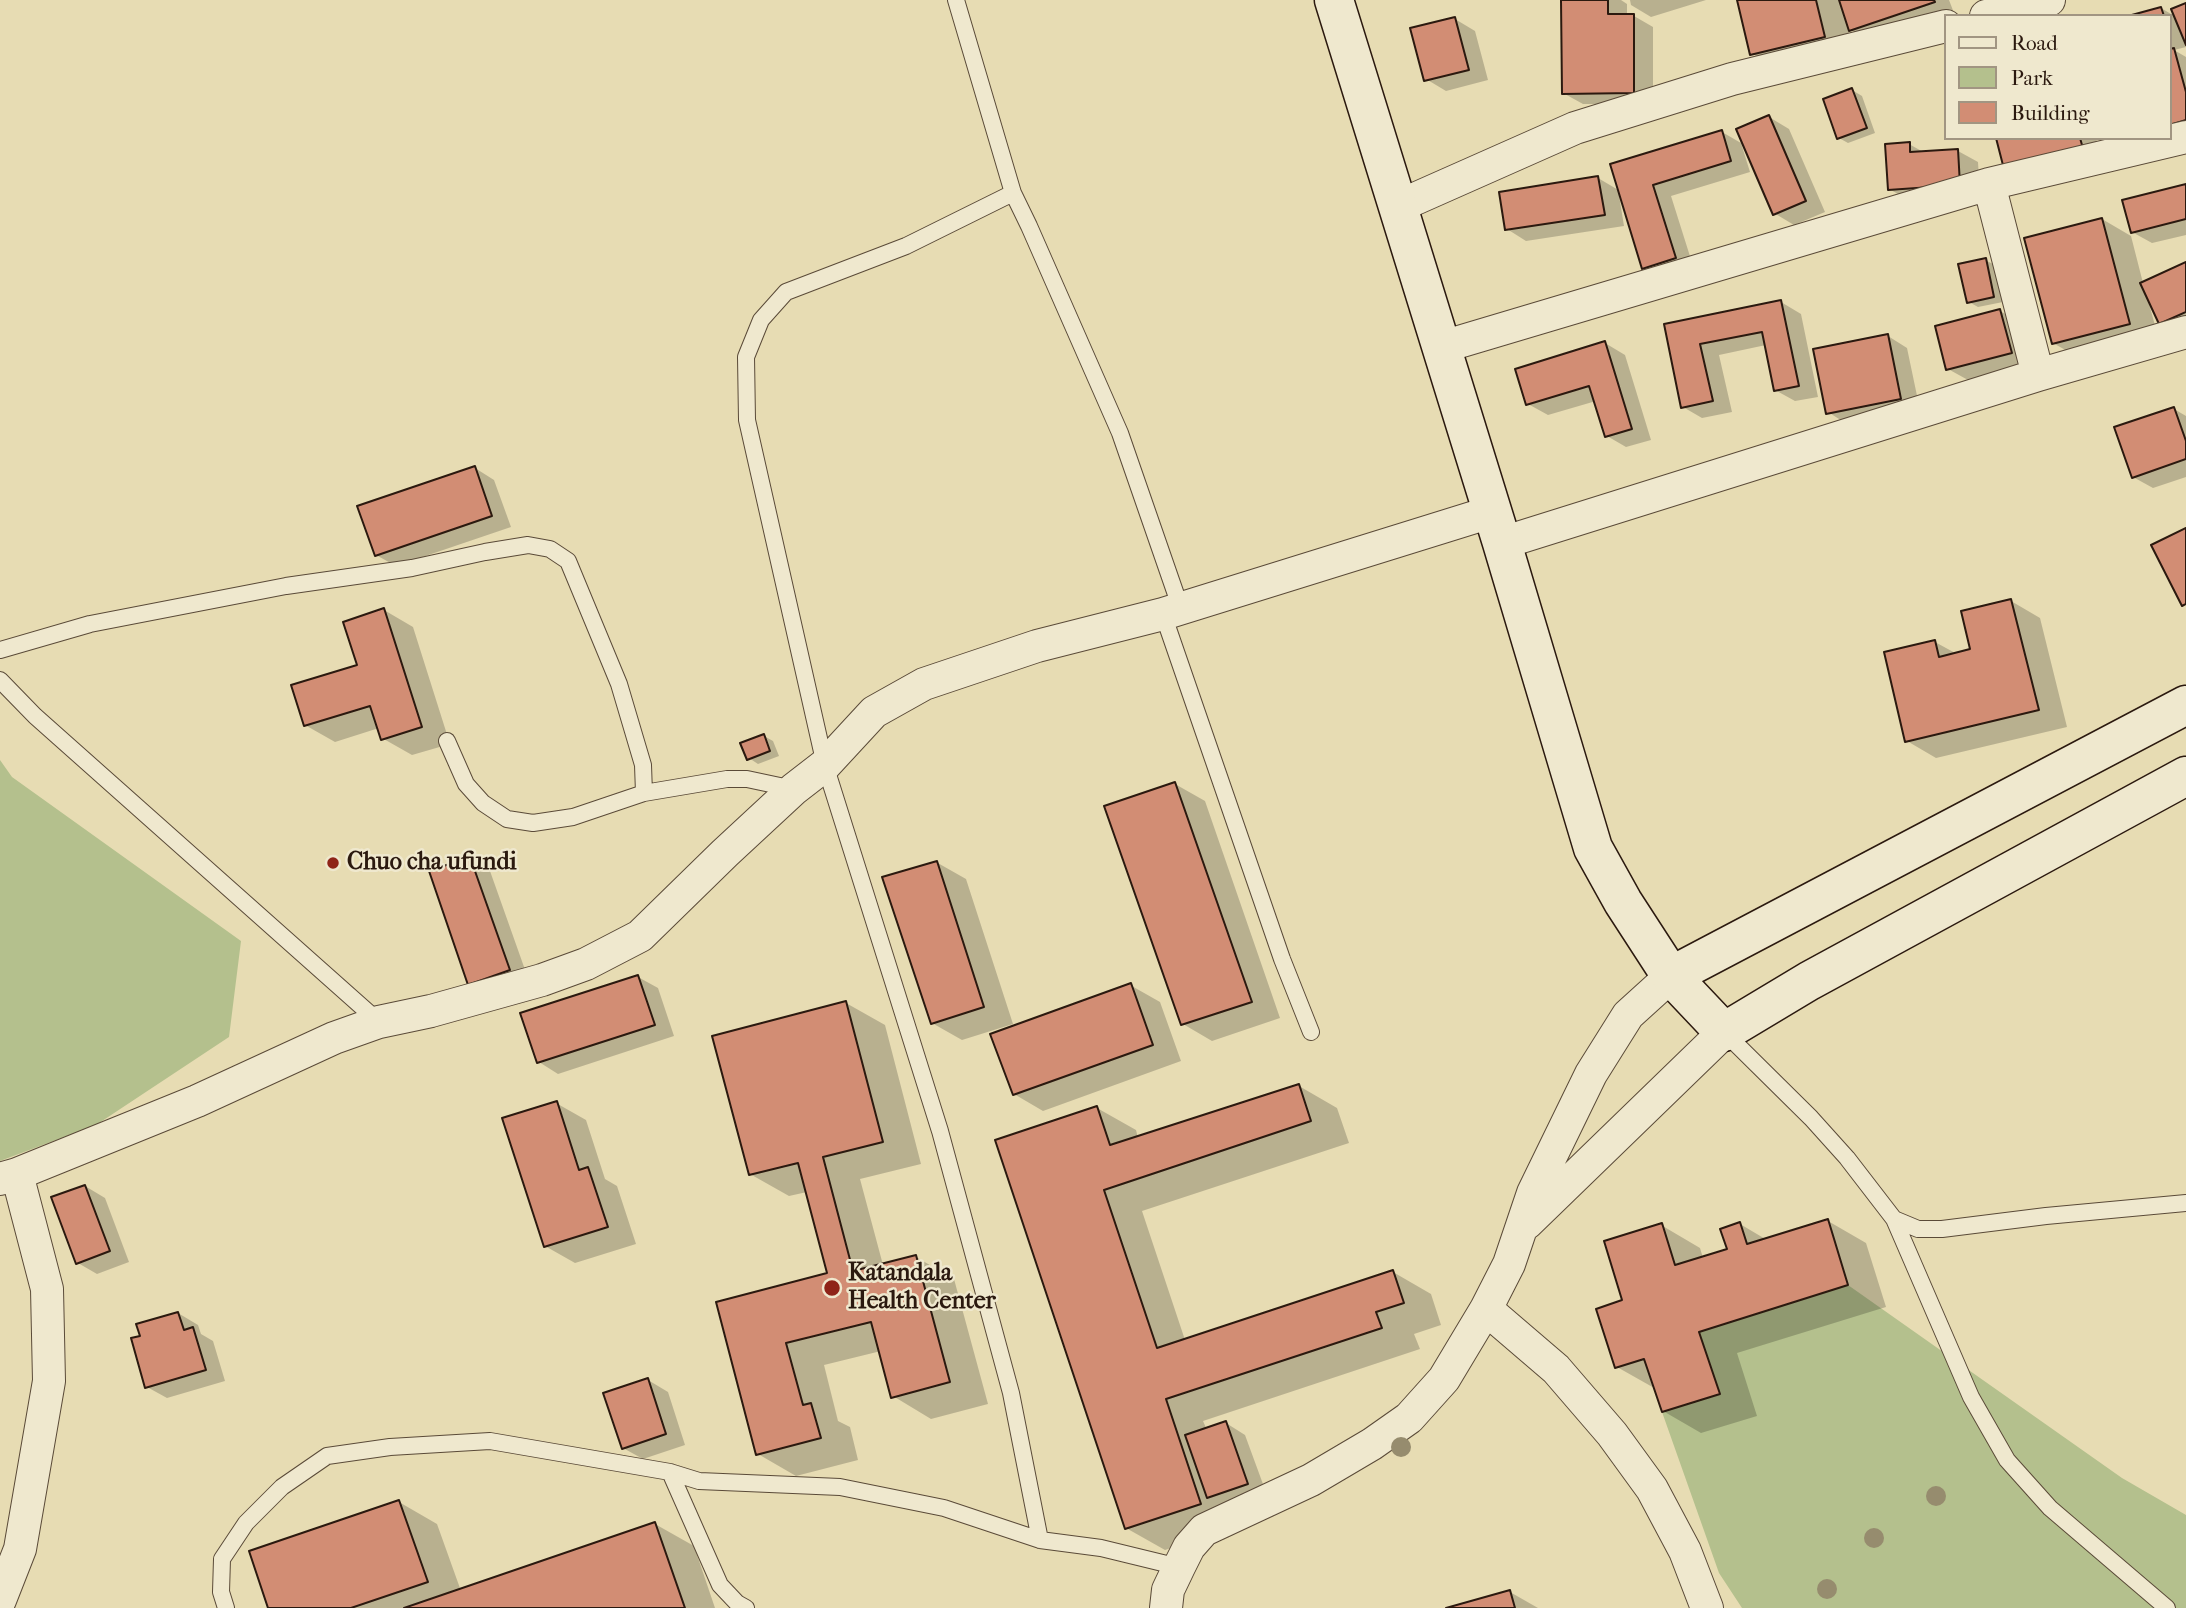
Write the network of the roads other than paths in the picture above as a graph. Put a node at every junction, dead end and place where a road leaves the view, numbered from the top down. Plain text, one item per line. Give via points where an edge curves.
1 (956, 0) edge
2 (1334, 0) edge
3 (2049, 0) edge
4 (1994, 14) edge
5 (1944, 26) edge
6 (2186, 137) edge
7 (1989, 184) junction
8 (1013, 193) junction
9 (1399, 206) junction
10 (2186, 332) edge
11 (1442, 347) junction
12 (2038, 374) junction
13 (1496, 528) junction
14 (1172, 611) junction
15 (0, 650) edge
16 (0, 680) edge
17 (2186, 705) edge
18 (447, 741) dead end
19 (825, 765) junction
20 (2186, 776) edge
21 (794, 789) junction
22 (645, 793) junction
23 (1671, 976) junction
24 (379, 1022) junction
25 (1311, 1032) dead end
26 (1724, 1032) junction
27 (9, 1177) edge
28 (2186, 1203) edge
29 (1894, 1219) junction
30 (1521, 1229) junction
31 (1486, 1309) junction
32 (670, 1472) junction
33 (1040, 1540) junction
34 (1179, 1567) junction
35 (0, 1600) edge
36 (226, 1608) edge
37 (746, 1608) edge
38 (1166, 1608) edge
39 (1707, 1608) edge
40 (2167, 1608) edge

1 - 8 lane
2 - 9 main road
3 - 4 street
5 - 9 street via 1732,79 1576,128
6 - 7 street
7 - 11 street
7 - 12 street
8 - 14 lane via 1120,433
8 - 19 lane via 906,246 786,292 761,320 746,357 747,420
9 - 11 main road
10 - 12 street
11 - 13 main road
12 - 13 street
13 - 14 street
13 - 23 main road via 1593,848
14 - 19 street via 1037,646 924,684 874,712
14 - 25 lane via 1282,959
15 - 22 lane via 90,624 286,586 528,545 550,549 568,561 619,684 643,765
16 - 24 lane
17 - 23 main road
18 - 22 lane via 466,784 507,819 533,823 573,817
19 - 21 street
19 - 33 lane via 940,1131 1011,1393
20 - 26 main road
21 - 22 lane via 727,779
21 - 24 street via 640,936 542,980
23 - 26 main road
23 - 30 street via 1628,1015 1591,1074
24 - 27 street
26 - 29 lane via 1811,1118
26 - 30 street
27 - 35 street via 47,1289 49,1381 20,1549
28 - 29 lane via 1942,1230
29 - 40 lane via 1971,1397 2007,1460 2050,1508
30 - 31 street
31 - 34 street via 1444,1379 1409,1418 1311,1480 1204,1530
31 - 39 street via 1556,1369 1612,1434 1652,1489 1685,1551
32 - 33 lane via 699,1482 840,1488 944,1508
32 - 36 lane via 491,1441 327,1456 282,1487 246,1523 222,1559
32 - 37 lane via 720,1585
33 - 34 lane via 1101,1548
34 - 38 street via 1168,1590

